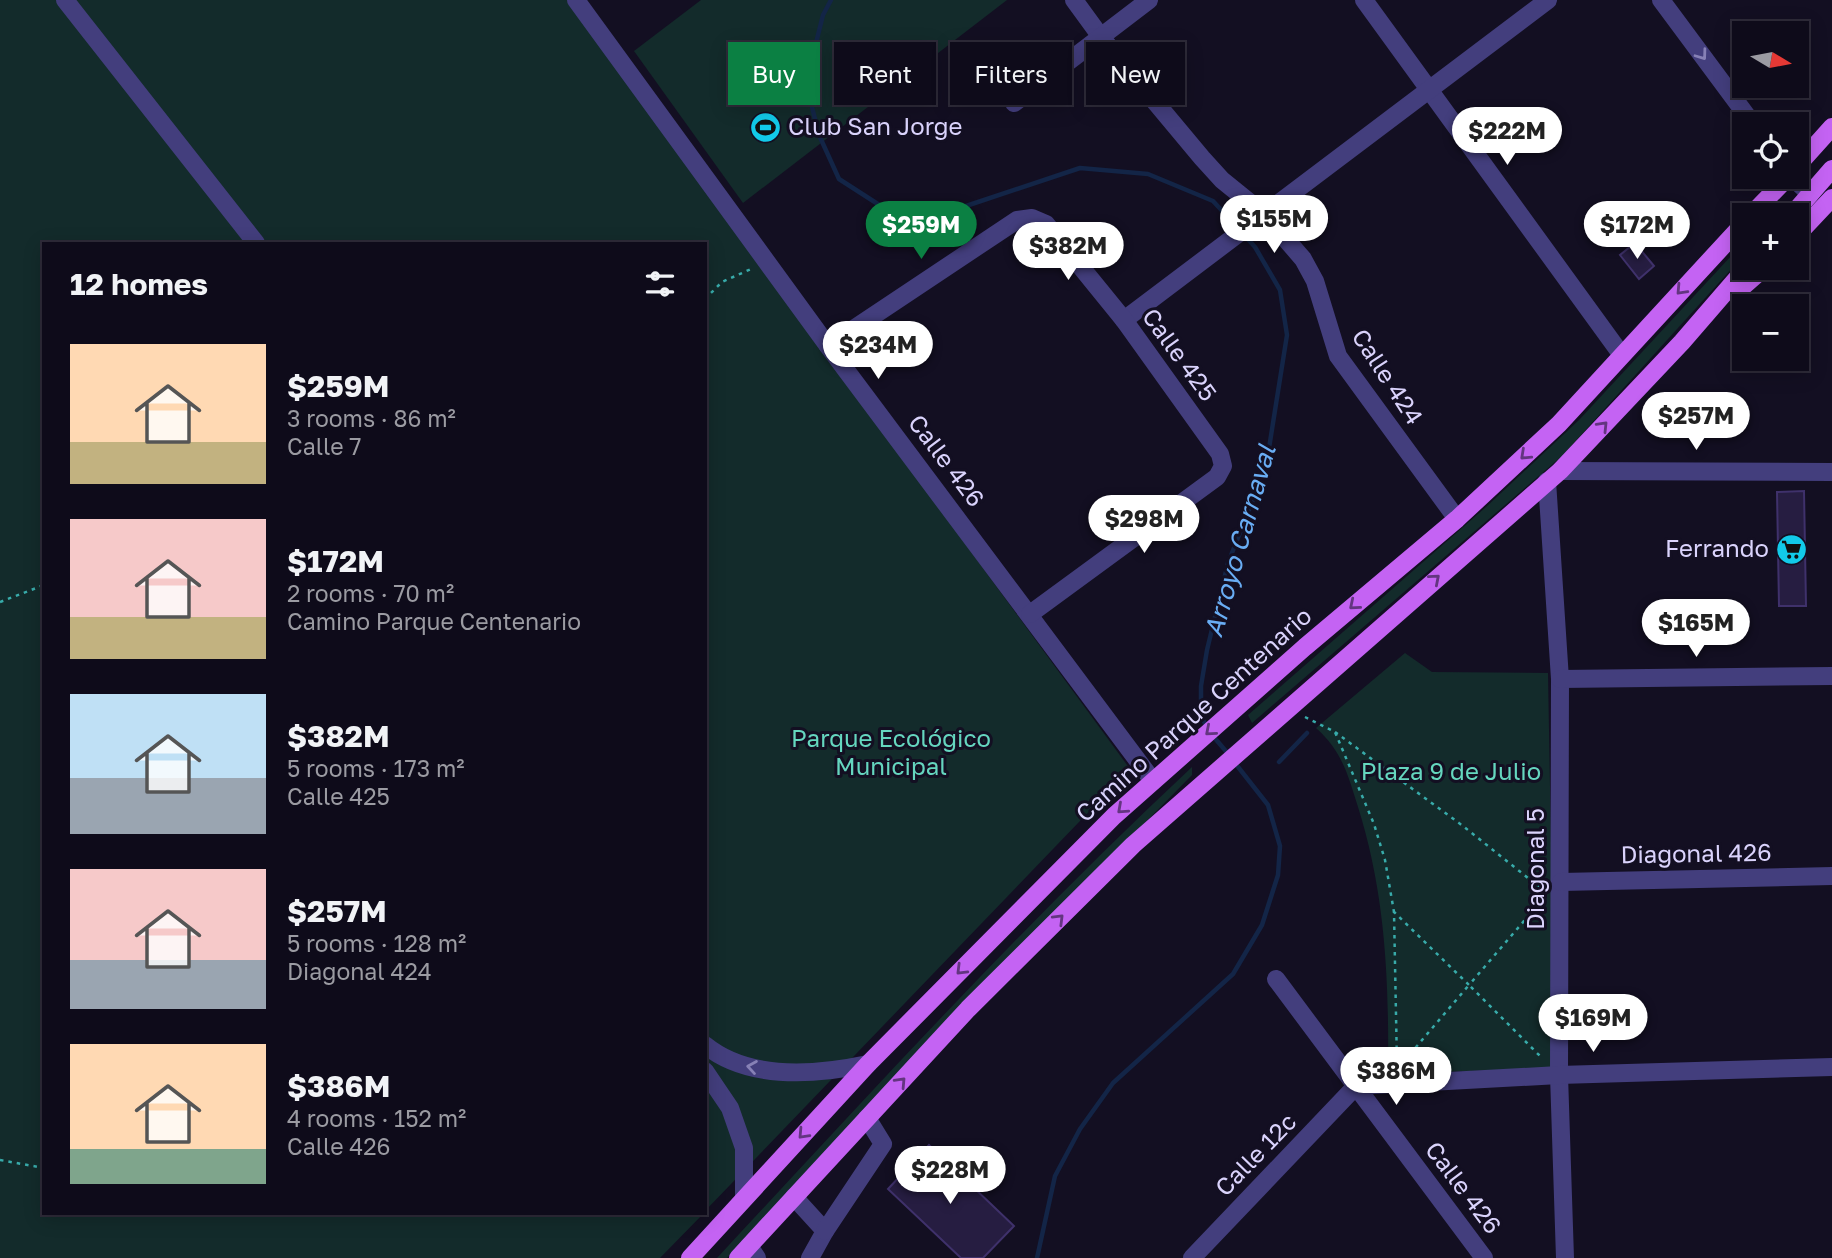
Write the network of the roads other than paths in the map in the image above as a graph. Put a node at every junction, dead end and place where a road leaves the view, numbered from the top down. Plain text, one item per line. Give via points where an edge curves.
1 (65, 0) edge
2 (576, 0) edge
3 (1074, 0) edge
4 (1150, 0) edge
5 (1364, 0) edge
6 (1548, 0) edge
7 (1661, 0) edge
8 (1101, 37) junction
9 (1072, 59) edge
10 (1428, 91) junction
11 (1744, 112) edge
12 (1832, 127) edge
13 (1809, 153) edge
14 (1832, 169) edge
15 (1778, 189) edge
16 (1804, 189) edge
17 (1810, 194) junction
18 (1832, 196) edge
19 (1763, 203) edge
20 (1802, 203) edge
21 (1261, 216) junction
22 (1809, 222) edge
23 (1732, 236) edge
24 (255, 242) edge
25 (1736, 280) edge
26 (1751, 280) edge
27 (1124, 320) junction
28 (1682, 342) junction
29 (828, 346) junction
30 (1621, 354) junction
31 (1832, 472) edge
32 (1553, 476) junction
33 (1457, 519) junction
34 (1030, 614) junction
35 (1832, 677) edge
36 (1560, 679) junction
37 (1153, 781) junction
38 (1832, 876) edge
39 (1561, 882) junction
40 (1276, 979) dead end
41 (707, 1047) edge
42 (868, 1064) junction
43 (1832, 1067) edge
44 (1553, 1069) junction
45 (707, 1074) edge
46 (1356, 1086) junction
47 (867, 1118) junction
48 (794, 1197) junction
49 (744, 1198) junction
50 (825, 1231) junction
51 (748, 1254) edge
52 (690, 1258) edge
53 (810, 1258) edge
54 (1192, 1258) edge
55 (1484, 1258) edge
56 (1565, 1258) edge

1 - 24 street
2 - 29 street, Calle 426
3 - 8 street, Calle 424
4 - 8 street
5 - 10 street
6 - 10 street
7 -> 11 street
8 - 9 street
8 - 21 street, Calle 424 via 1222,180
10 - 21 street
10 - 30 street
12 - 13 main road
14 - 17 main road
15 - 19 main road
16 - 17 street
17 - 18 main road
17 - 20 main road
18 - 22 main road
21 - 27 street
21 - 33 street, Calle 424 via 1303,259 1315,281 1338,356
23 -> 30 main road, Camino Parque Centenario
25 - 28 main road
26 - 28 main road
27 - 29 street, Calle 425 via 1046,224 1032,218 1017,220
27 - 34 street, Calle 425 via 1220,454 1223,466 1217,477
32 -> 28 main road
29 - 34 street, Calle 426
30 -> 33 main road, Camino Parque Centenario via 1559,424
31 - 32 street
32 - 36 street, Diagonal 5
47 -> 32 main road via 968,1009 1133,845
33 -> 37 main road, Camino Parque Centenario
34 - 37 street, Calle 426
35 - 36 street
36 - 39 street, Diagonal 5
37 -> 42 main road, Camino Parque Centenario
38 - 39 street, Diagonal 426
39 - 44 street, Diagonal 5
40 - 46 street, Calle 426
42 -> 41 street via 824,1073 765,1069 741,1066
42 -> 49 main road, Camino Parque Centenario
43 - 44 street
44 - 46 street via 1398,1076
44 - 56 street, Diagonal 5
45 - 49 street via 730,1108 744,1148
46 - 54 street, Calle 12c
46 - 55 street, Calle 426
47 - 48 main road
47 - 50 street via 883,1144
48 - 50 street
48 - 51 main road
49 - 52 main road, Camino Parque Centenario
50 - 53 street

